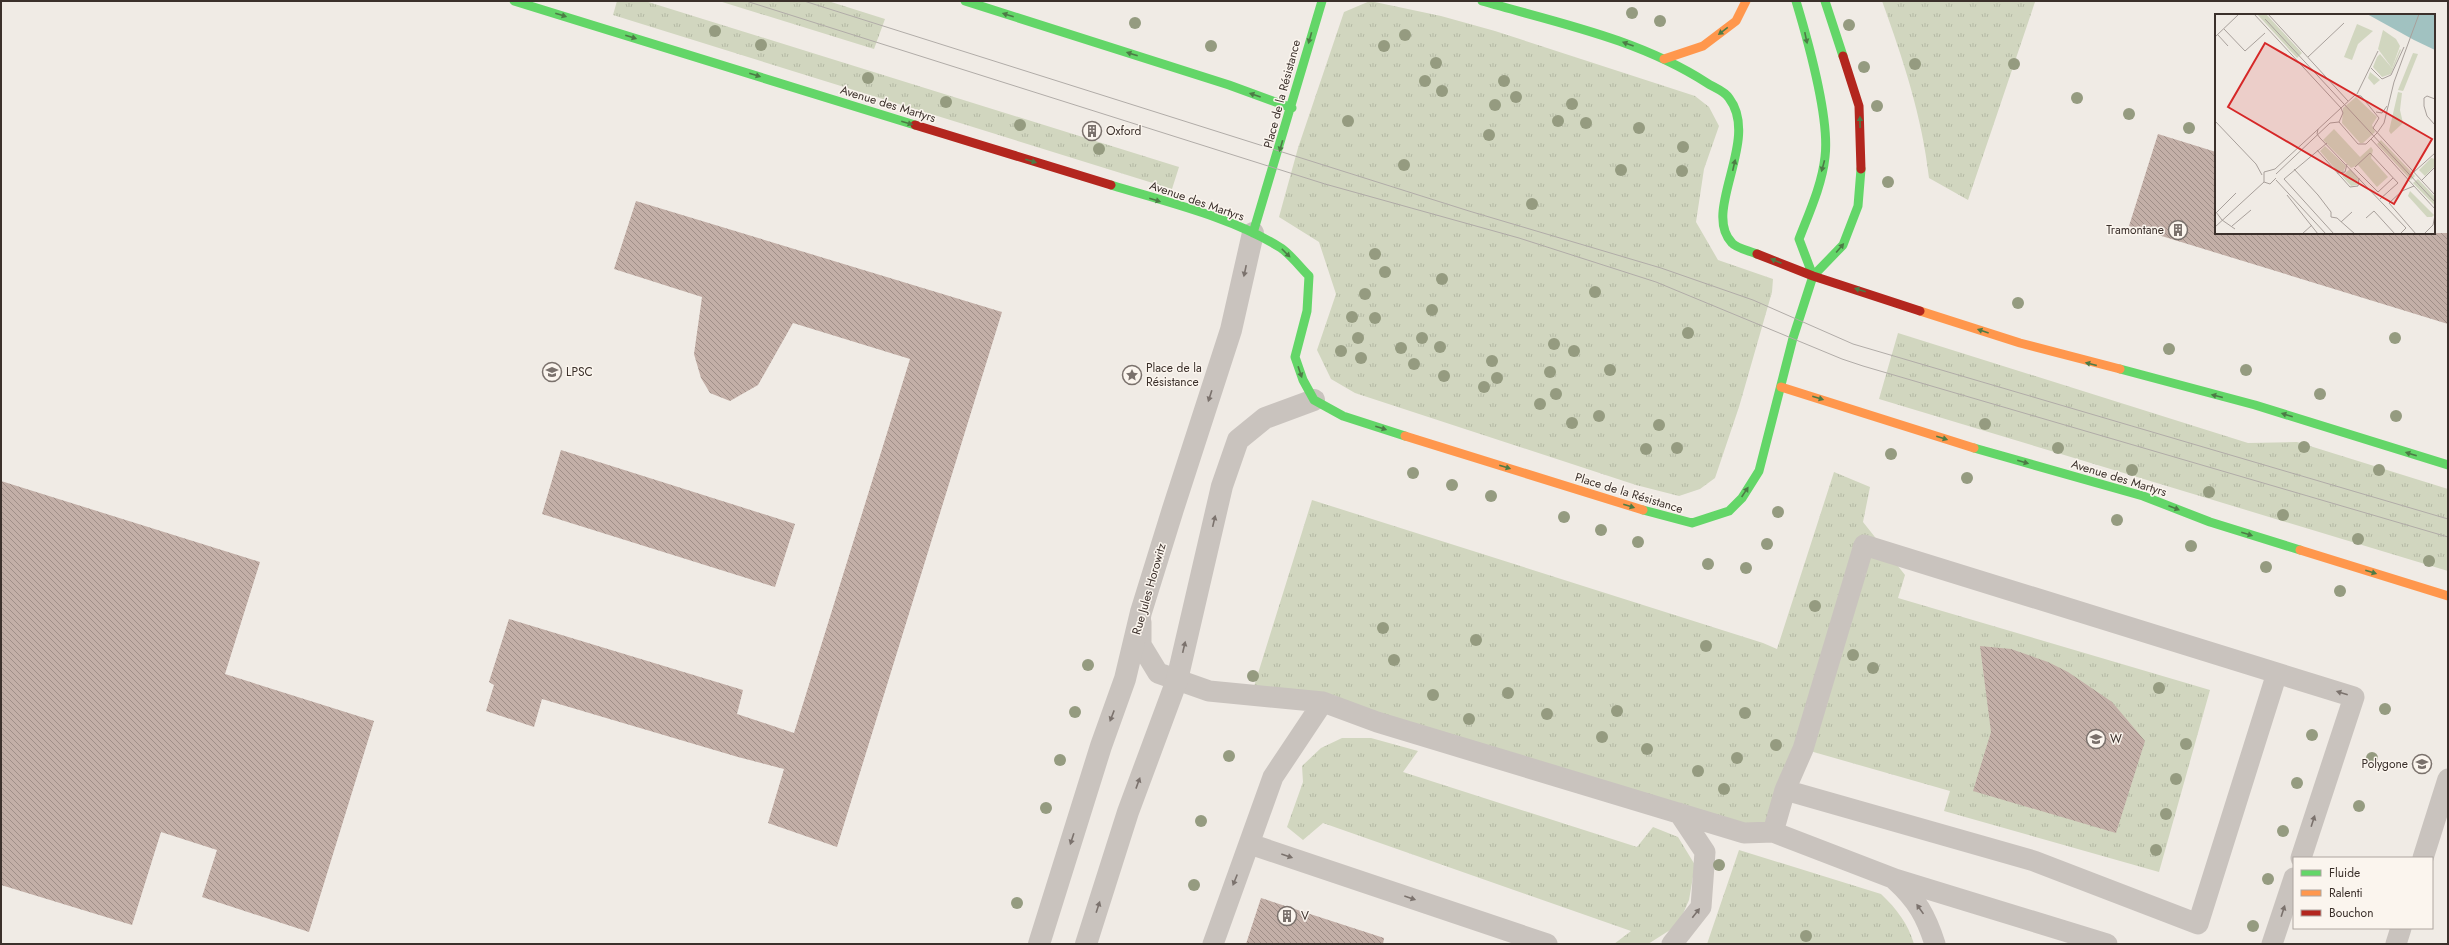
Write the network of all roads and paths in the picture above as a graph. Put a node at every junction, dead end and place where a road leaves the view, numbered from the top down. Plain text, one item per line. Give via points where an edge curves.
1 (514, 1) edge
2 (965, 1) edge
3 (1322, 1) edge
4 (1482, 1) edge
5 (1746, 1) edge
6 (1796, 1) edge
7 (1825, 1) edge
8 (529, 3) edge
9 (1664, 59) junction
10 (1292, 108) junction
11 (1253, 233) junction
12 (1813, 276) junction
13 (1781, 387) junction
14 (1314, 400) junction
15 (2448, 465) edge
16 (2448, 596) edge
17 (1141, 612) junction
18 (2277, 673) junction
19 (1177, 680) junction
20 (1323, 702) junction
21 (2448, 779) edge
22 (1785, 790) junction
23 (1678, 813) junction
24 (1773, 832) junction
25 (1250, 844) junction
26 (2301, 857) edge
27 (2423, 857) edge
28 (1894, 879) junction
29 (2293, 881) edge
30 (2401, 929) edge
31 (1038, 944) edge
32 (1086, 944) edge
33 (1213, 944) edge
34 (1547, 944) edge
35 (1672, 944) edge
36 (1935, 944) edge
37 (2107, 944) edge
38 (2272, 944) edge
39 (2396, 944) edge

1 - 8 main road, Avenue des Martyrs
10 -> 2 main road
3 -> 10 main road, Place de la Résistance via 1310,36
9 -> 4 main road via 1628,43
5 -> 9 main road via 1736,21 1703,46
6 -> 12 main road via 1824,121 1825,157 1800,239
12 -> 7 main road via 1843,245 1858,206 1861,174 1859,106
8 -> 11 main road, Avenue des Martyrs via 1191,210
12 -> 9 main road via 1732,244 1723,228 1723,210 1738,149 1740,121 1728,97 1681,66
10 -> 11 main road, Place de la Résistance
11 -> 14 main road via 1282,249 1309,276 1307,311 1295,357
11 -> 17 street, Rue Jules Horowitz via 1231,330
12 - 13 main road, Place de la Résistance via 1796,327
15 -> 12 main road via 2255,405 2016,342
14 -> 13 main road, Place de la Résistance via 1343,416 1692,523 1729,510 1742,498 1759,471
13 -> 16 main road, Avenue des Martyrs via 1966,446 2142,496 2210,522
19 -> 14 street via 1222,486 1238,440 1265,418
17 - 19 lane via 1141,646 1158,673
17 -> 31 street, Rue Jules Horowitz via 1125,679
18 - 22 lane via 1864,545 1803,749
18 - 22 lane via 2198,924 2034,861
26 -> 18 lane via 2354,697
19 - 20 lane via 1209,691
32 -> 19 street via 1128,812
20 - 23 lane via 1377,722
20 - 25 lane via 1273,777
21 - 27 lane
22 - 24 lane
23 - 24 lane via 1744,833
35 -> 23 lane via 1701,907 1705,852
24 - 28 lane
25 -> 33 lane
25 -> 34 lane
36 -> 28 lane via 1927,919 1908,892
28 - 37 lane
38 -> 29 lane
30 - 39 lane

